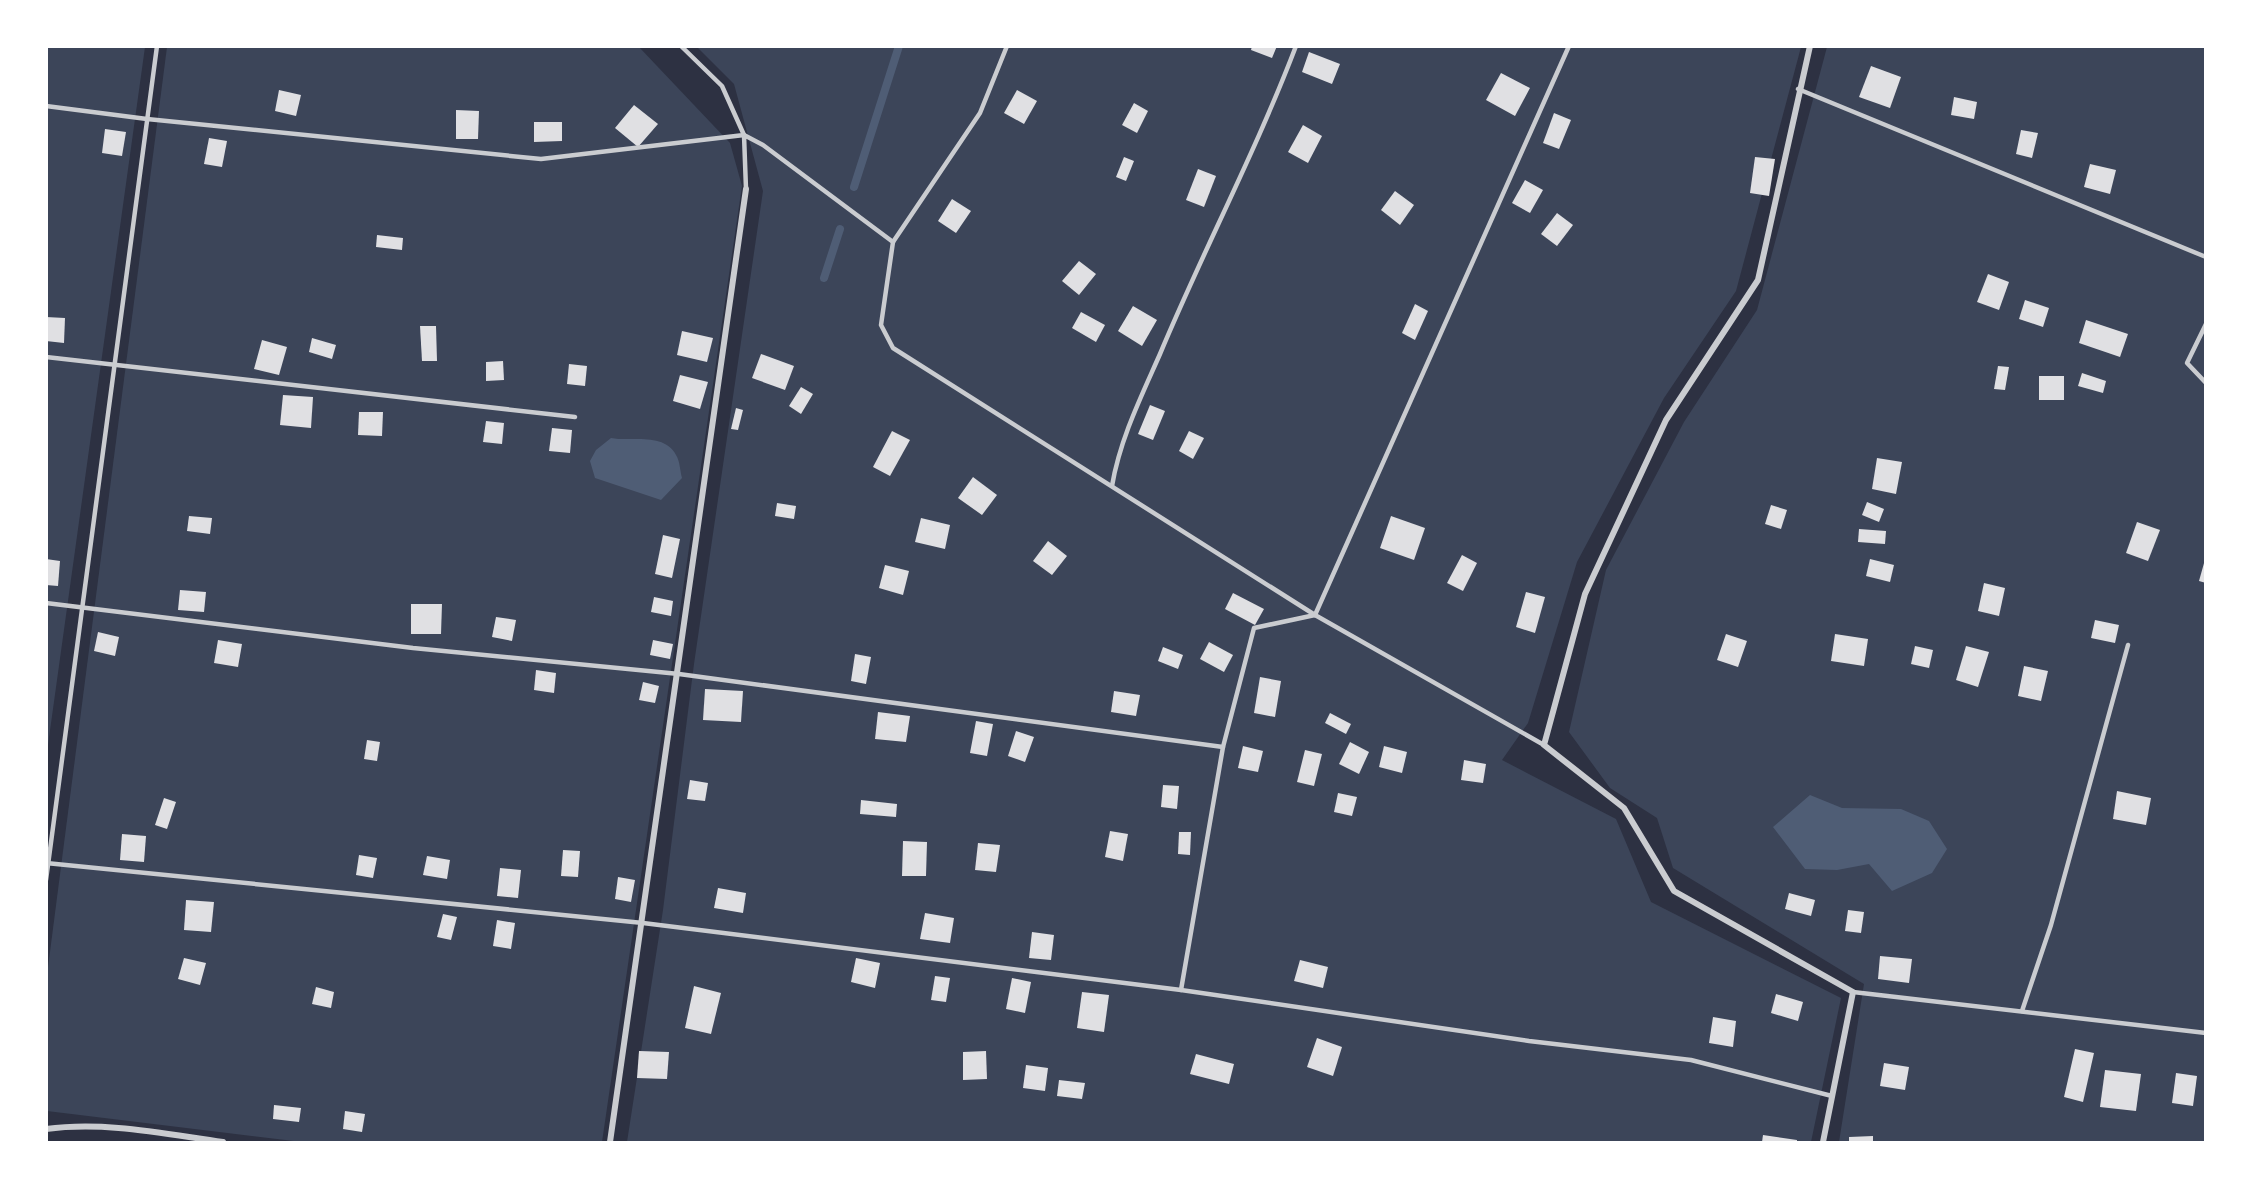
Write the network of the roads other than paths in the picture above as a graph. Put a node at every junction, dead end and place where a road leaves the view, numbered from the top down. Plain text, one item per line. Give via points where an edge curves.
1 (157, 46) edge
2 (681, 46) edge
3 (1007, 46) edge
4 (1296, 46) edge
5 (1569, 46) edge
6 (1810, 46) edge
7 (1798, 89) junction
8 (46, 106) edge
9 (147, 119) junction
10 (744, 135) junction
11 (746, 189) joint
12 (893, 242) junction
13 (2205, 257) edge
14 (2205, 324) edge
15 (46, 357) edge
16 (115, 364) junction
17 (2205, 383) edge
18 (575, 417) dead end
19 (1112, 486) junction
20 (46, 603) edge
21 (83, 607) junction
22 (1315, 615) junction
23 (2128, 645) dead end
24 (679, 674) junction
25 (1544, 745) junction
26 (1223, 747) junction
27 (48, 863) edge
28 (46, 880) edge
29 (643, 922) junction
30 (1181, 990) junction
31 (1853, 992) junction
32 (2022, 1011) junction
33 (2205, 1033) edge
34 (1832, 1096) junction
35 (46, 1129) edge
36 (223, 1143) edge
37 (610, 1143) edge
38 (1823, 1143) edge

1 - 9 lane
2 - 10 lane via 722,86
3 - 12 lane via 980,113
4 - 19 lane via 1278,95 1122,443
5 - 22 lane
6 - 7 street
7 - 13 lane
7 - 25 street via 1758,280 1666,420 1585,594
8 - 9 lane
9 - 10 lane via 541,159
9 - 16 lane
10 - 11 lane
10 - 12 lane
11 - 24 street
12 - 19 lane via 880,325 893,348
14 - 17 lane via 2187,363
15 - 16 lane
16 - 18 lane
16 - 21 lane
19 - 22 lane
20 - 21 lane
21 - 24 lane via 413,648
21 - 27 lane
22 - 25 lane
22 - 26 lane via 1254,628
23 - 32 lane via 2051,926
24 - 26 lane
24 - 29 street
25 - 31 street via 1624,808 1674,891
26 - 30 lane
27 - 28 lane
27 - 29 lane
29 - 30 lane
29 - 37 street
30 - 34 lane via 1529,1041 1691,1060
31 - 32 lane
31 - 34 street
32 - 33 lane
34 - 38 street
35 - 36 street via 69,1126 136,1130

